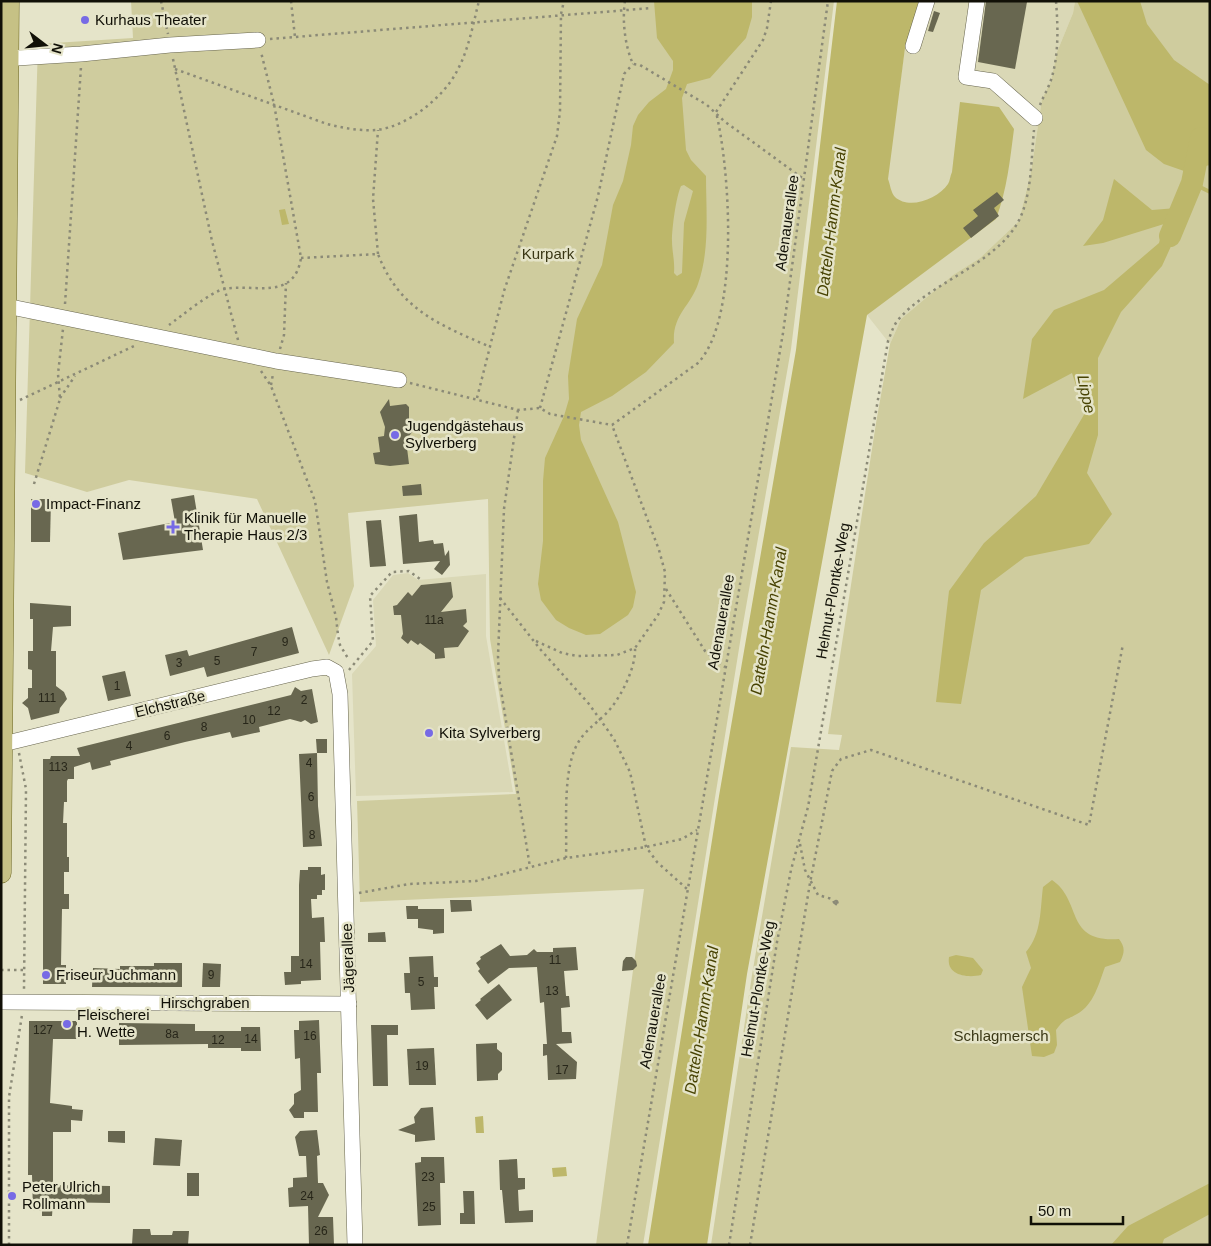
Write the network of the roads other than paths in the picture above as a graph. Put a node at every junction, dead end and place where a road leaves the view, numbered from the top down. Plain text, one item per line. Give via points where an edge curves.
1 (9, 1) edge
2 (927, 1) edge
3 (977, 1) edge
4 (258, 40) road end
5 (913, 46) dead end
6 (5, 59) edge
7 (1035, 118) road end
8 (6, 306) junction
9 (399, 380) road end
10 (3, 429) edge
11 (337, 678) joint
12 (2, 744) junction
13 (1, 873) edge
14 (1, 1002) edge
15 (349, 1004) junction
16 (355, 1245) edge

1 - 6 main road
2 - 5 street
3 - 7 street via 966,77 993,81
4 - 6 street
6 - 8 main road
8 - 9 street via 276,361
8 - 10 main road
10 - 12 main road
11 - 12 street, Elchstraße via 327,667 312,669
11 - 15 street, Jägerallee
12 - 13 main road
14 - 15 street, Hirschgraben
15 - 16 street, Jägerallee

